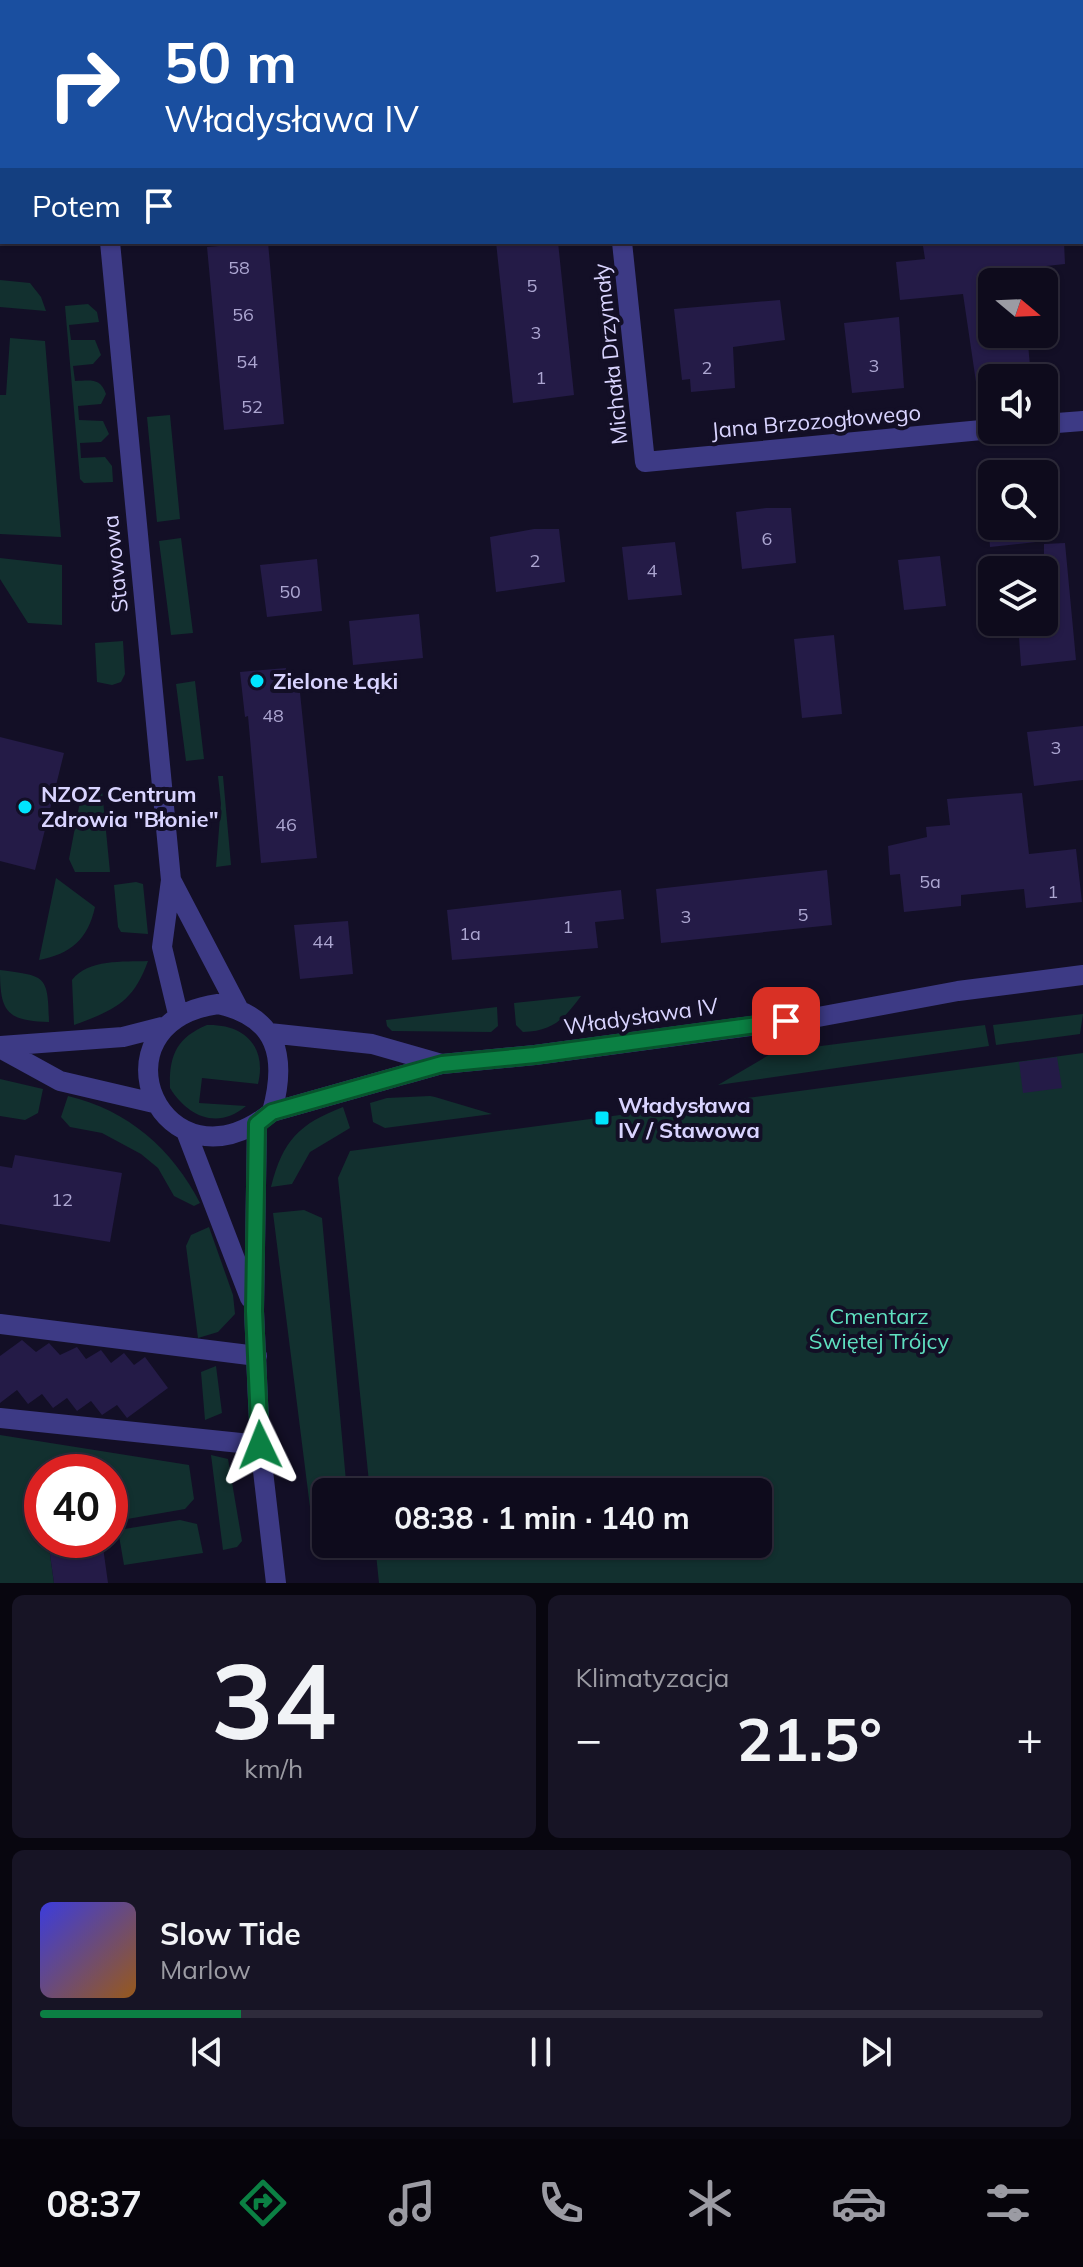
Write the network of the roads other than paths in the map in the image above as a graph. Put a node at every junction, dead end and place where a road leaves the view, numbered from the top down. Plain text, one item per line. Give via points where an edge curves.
1 (110, 244) edge
2 (622, 244) edge
3 (1083, 421) edge
4 (1058, 423) edge
5 (978, 430) edge
6 (645, 462) joint
7 (171, 880) junction
8 (1083, 975) edge
9 (238, 1008) junction
10 (170, 1020) junction
11 (269, 1033) junction
12 (0, 1047) edge
13 (442, 1064) junction
14 (154, 1103) junction
15 (264, 1118) junction
16 (187, 1134) junction
17 (254, 1311) junction
18 (0, 1324) edge
19 (257, 1356) junction
20 (0, 1418) edge
21 (260, 1445) junction
22 (276, 1583) edge

1 - 7 street, Stawowa
2 - 6 street, Michała Drzymały
3 - 4 street
5 - 6 street, Jana Brzozogłowego
7 - 9 street, Stawowa
7 - 10 street, Stawowa via 162,947
8 - 13 street, Władysława IV via 818,1017
9 - 10 street via 218,1004
9 - 11 street
10 - 12 street via 123,1037
10 - 14 street via 151,1047 146,1070
11 - 13 street, Władysława IV via 372,1044
11 - 15 street via 280,1072
12 - 14 street via 60,1081
13 - 15 street, Władysława IV
14 - 16 street
15 - 16 street via 235,1134
15 - 17 street
16 - 17 street
17 - 19 street
18 - 19 street
19 - 21 street
20 - 21 street
21 - 22 street

